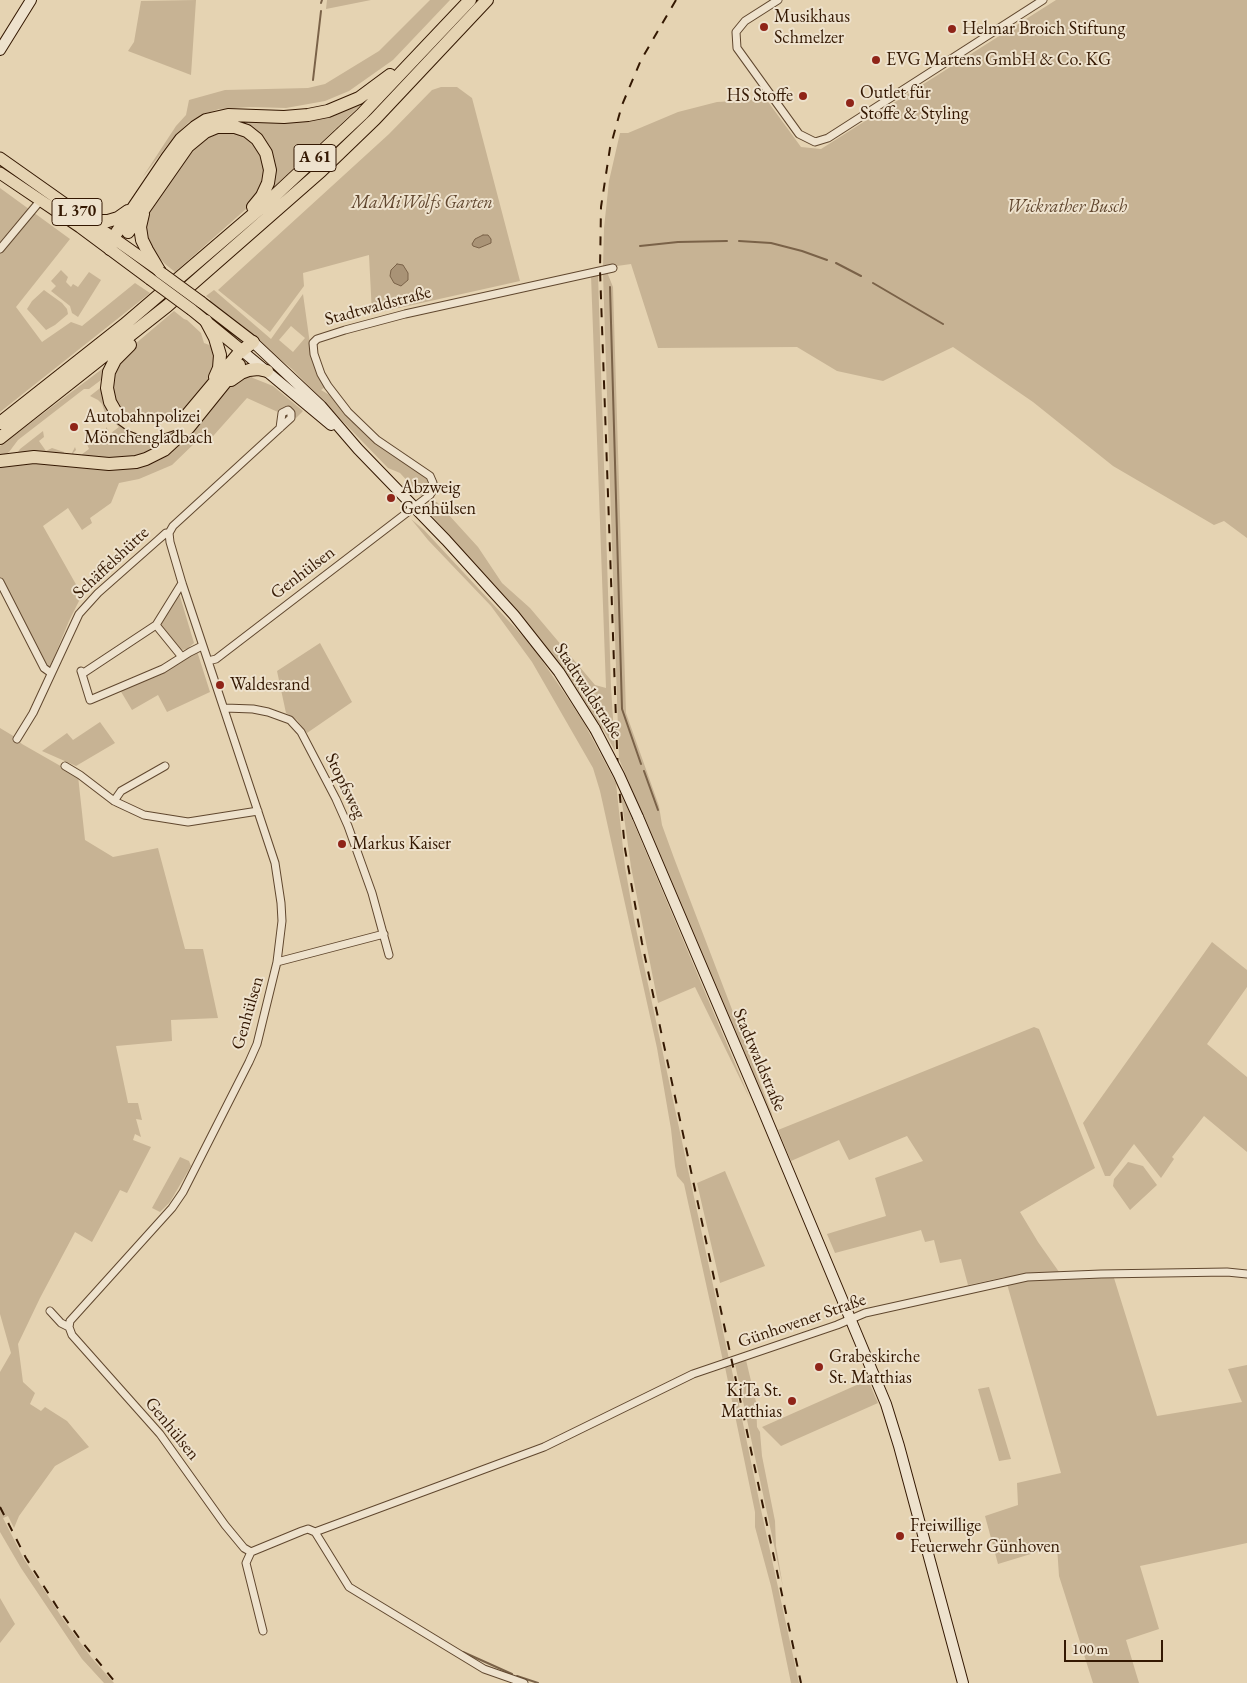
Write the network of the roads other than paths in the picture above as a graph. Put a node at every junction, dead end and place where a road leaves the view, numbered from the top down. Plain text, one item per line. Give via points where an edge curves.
1 (31, 0) edge
2 (470, 0) edge
3 (487, 0) edge
4 (778, 0) edge
5 (1043, 0) edge
6 (1, 48) edge
7 (424, 49) junction
8 (0, 158) edge
9 (0, 173) edge
10 (40, 201) junction
11 (143, 202) junction
12 (85, 218) junction
13 (114, 243) junction
14 (0, 249) edge
15 (202, 260) junction
16 (613, 268) dead end
17 (155, 276) junction
18 (167, 306) junction
19 (206, 321) junction
20 (253, 342) junction
21 (244, 353) junction
22 (267, 371) junction
23 (215, 396) junction
24 (194, 406) junction
25 (0, 423) edge
26 (280, 428) dead end
27 (0, 438) edge
28 (358, 449) junction
29 (0, 460) edge
30 (414, 507) junction
31 (169, 533) junction
32 (0, 582) edge
33 (182, 583) junction
34 (156, 625) junction
35 (202, 646) junction
36 (182, 658) junction
37 (208, 661) junction
38 (51, 673) junction
39 (225, 708) junction
40 (17, 739) dead end
41 (65, 766) dead end
42 (165, 766) dead end
43 (114, 801) junction
44 (258, 811) junction
45 (384, 934) junction
46 (389, 955) dead end
47 (277, 962) junction
48 (1247, 1274) edge
49 (50, 1311) dead end
50 (851, 1319) junction
51 (69, 1327) junction
52 (315, 1532) junction
53 (251, 1552) junction
54 (263, 1631) dead end
55 (524, 1683) edge
56 (963, 1683) edge

1 - 6 main road
2 - 7 highway, A 61
3 - 18 highway, A 61 via 321,172
4 - 5 street via 736,32 737,48 799,134 815,142 828,138
7 - 11 highway via 359,98 328,111 284,117 228,115 206,120 181,139
7 - 15 highway, A 61 via 362,114
8 - 12 main road, L 370
9 - 10 main road, L 370
10 - 13 main road, L 370 via 80,227
10 - 14 street
11 - 12 highway via 113,220 103,222
11 - 13 highway
11 - 15 highway via 188,146 205,132 217,127 235,127 257,139 269,164 266,190
11 - 17 highway via 141,235
12 - 13 main road, L 370
13 - 17 main road, L 370
15 - 25 highway, A 61
16 - 30 street, Stadtwaldstraße via 405,314 345,330 313,343 321,374 348,412 377,440 431,478 434,486 430,495
17 - 19 main road, L 370, bridge
17 - 20 main road, L 370, bridge via 201,302
18 - 24 highway via 115,360 108,378 108,396 121,419 148,430 176,423
18 - 27 highway, A 61
19 - 21 main road, L 370
19 - 24 highway via 218,346 220,363 216,376
20 - 21 highway
20 - 28 main road, Stadtwaldstraße / L 370 via 307,392
21 - 22 main road, Stadtwaldstraße / L 370
21 - 23 highway
21 - 24 highway
22 - 23 highway via 254,369 241,373
22 - 28 main road, Stadtwaldstraße / L 370
23 - 29 highway via 164,450 146,458 109,464 34,457
26 - 31 street
28 - 30 main road, Stadtwaldstraße / L 370
30 - 37 street, Genhülsen
30 - 50 main road, Stadtwaldstraße / L 370, bridge via 524,628 559,672 595,729 638,817
31 - 33 street, Genhülsen
31 - 38 street, Schäffelshütte via 88,603 79,614
32 - 38 street via 44,668
33 - 34 street
33 - 35 street, Genhülsen
34 - 36 street
34 - 36 street via 82,672 90,700 164,669
35 - 36 street
35 - 37 street, Genhülsen
37 - 39 street, Genhülsen
38 - 40 street, Schäffelshütte
39 - 44 street, Genhülsen
39 - 45 street, Stopfsweg via 268,712 290,720 301,732 348,826
41 - 43 street
42 - 43 street via 121,791
43 - 44 street via 144,815 188,822
44 - 47 street, Genhülsen via 269,840 279,884 282,921
45 - 46 street, Stopfsweg
45 - 47 street
47 - 51 street, Genhülsen via 259,1036 249,1062 183,1192 70,1321
48 - 50 street, Günhovener Straße via 1101,1274 1027,1278
49 - 51 street, Genhülsen
50 - 52 street, Günhovener Straße via 693,1374 544,1447
50 - 56 main road, Stadtwaldstraße / L 370 via 893,1425
51 - 53 street, Genhülsen via 72,1335 160,1434 225,1525
52 - 53 street via 302,1531
52 - 55 street via 349,1586 484,1669
53 - 54 street via 246,1563

